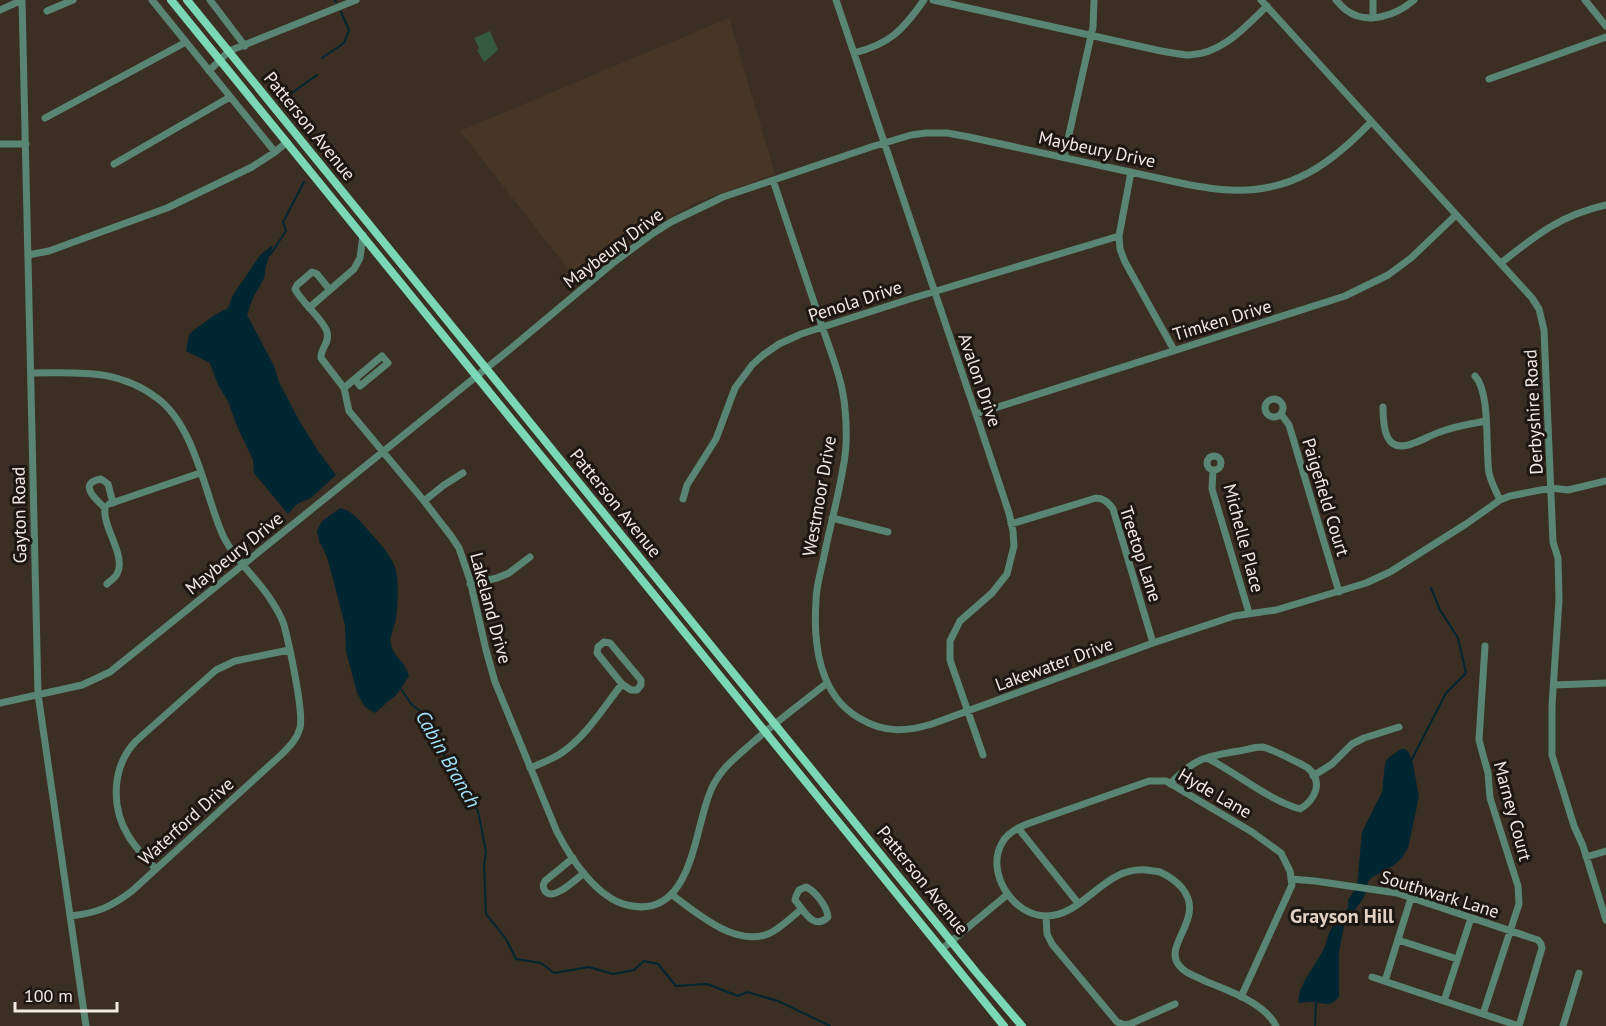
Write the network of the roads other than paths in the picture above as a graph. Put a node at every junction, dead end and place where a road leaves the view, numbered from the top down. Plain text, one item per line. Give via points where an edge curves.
1 (22, 0) edge
2 (73, 0) edge
3 (152, 0) edge
4 (171, 0) edge
5 (187, 0) edge
6 (210, 0) edge
7 (836, 0) edge
8 (924, 0) edge
9 (933, 0) edge
10 (1094, 0) edge
11 (1336, 0) edge
12 (1373, 0) edge
13 (1414, 0) edge
14 (1585, 0) edge
15 (352, 1) edge
16 (1264, 3) edge
17 (0, 10) edge
18 (47, 11) dead end
19 (1373, 18) junction
20 (1606, 26) edge
21 (1091, 35) junction
22 (1606, 37) edge
23 (186, 42) junction
24 (245, 46) junction
25 (229, 51) junction
26 (854, 53) junction
27 (220, 60) junction
28 (209, 71) junction
29 (1489, 79) dead end
30 (230, 97) junction
31 (45, 118) dead end
32 (1371, 122) junction
33 (287, 142) junction
34 (884, 143) junction
35 (0, 144) edge
36 (26, 144) junction
37 (275, 152) junction
38 (1064, 157) junction
39 (114, 164) dead end
40 (1131, 172) junction
41 (773, 180) junction
42 (1606, 205) edge
43 (1456, 215) junction
44 (363, 235) junction
45 (1119, 236) junction
46 (28, 255) junction
47 (1501, 263) junction
48 (330, 290) junction
49 (935, 292) junction
50 (309, 308) junction
51 (823, 328) junction
52 (1174, 350) junction
53 (486, 368) junction
54 (31, 373) junction
55 (476, 376) junction
56 (1475, 376) dead end
57 (355, 379) junction
58 (344, 388) junction
59 (1383, 407) dead end
60 (976, 414) junction
61 (1281, 414) dead end
62 (1486, 421) junction
63 (383, 451) junction
64 (1213, 470) dead end
65 (200, 473) junction
66 (463, 473) dead end
67 (1606, 481) edge
68 (1551, 488) junction
69 (683, 499) dead end
70 (1500, 500) junction
71 (424, 501) junction
72 (113, 503) junction
73 (105, 508) junction
74 (832, 518) junction
75 (1011, 524) junction
76 (888, 532) dead end
77 (530, 557) dead end
78 (243, 564) junction
79 (106, 584) dead end
80 (470, 584) junction
81 (1339, 592) junction
82 (1249, 613) junction
83 (1153, 643) junction
84 (1485, 646) dead end
85 (289, 650) junction
86 (1606, 682) edge
87 (827, 683) junction
88 (622, 684) junction
89 (1554, 685) junction
90 (39, 694) junction
91 (0, 703) edge
92 (968, 711) junction
93 (775, 724) junction
94 (1399, 727) dead end
95 (766, 732) junction
96 (983, 755) dead end
97 (1207, 758) junction
98 (530, 768) junction
99 (1313, 776) junction
100 (1170, 784) junction
101 (1018, 828) junction
102 (1606, 851) edge
103 (1586, 857) junction
104 (573, 858) junction
105 (156, 869) junction
106 (584, 873) junction
107 (1291, 879) junction
108 (671, 894) junction
109 (1008, 894) junction
110 (1411, 898) junction
111 (1078, 903) junction
112 (802, 909) junction
113 (71, 916) junction
114 (1046, 916) junction
115 (1471, 918) junction
116 (1606, 920) edge
117 (1511, 931) junction
118 (1398, 940) junction
119 (951, 941) junction
120 (942, 949) junction
121 (1457, 959) junction
122 (1579, 973) dead end
123 (1372, 977) dead end
124 (1385, 981) junction
125 (1241, 997) junction
126 (1444, 1001) junction
127 (1175, 1004) dead end
128 (1483, 1014) junction
129 (1500, 1023) edge
130 (87, 1026) edge
131 (1004, 1026) edge
132 (1022, 1026) edge
133 (1276, 1026) edge
134 (1519, 1026) edge
135 (1563, 1026) edge

1 - 17 street
1 - 36 street, Gayton Road
2 - 18 street
3 - 23 street
4 - 27 main road, Patterson Avenue
5 - 25 main road, Patterson Avenue
6 - 24 street
7 - 26 street, Avalon Drive
8 - 26 street via 889,39
9 - 21 street
10 - 21 street
11 - 19 street via 1355,15
12 - 19 street
13 - 19 street via 1401,10
14 - 20 street
15 - 24 street
16 - 21 street via 1230,40 1200,54 1181,54
16 - 32 street, Derbyshire Road
21 - 38 street
22 - 29 street
23 - 28 street
23 - 31 street
24 - 25 street
25 - 27 street
25 - 53 main road, Patterson Avenue
26 - 34 street, Avalon Drive
27 - 28 street
27 - 33 main road, Patterson Avenue
28 - 30 street
30 - 37 street
30 - 39 street
32 - 40 street, Maybeury Drive via 1314,171 1271,187 1219,190
32 - 43 street, Derbyshire Road
33 - 37 street
33 - 44 main road, Patterson Avenue
34 - 38 street, Maybeury Drive via 911,135 947,133
34 - 41 street, Maybeury Drive
34 - 49 street, Avalon Drive
35 - 36 street
36 - 46 street, Gayton Road
37 - 46 street via 167,208
38 - 40 street, Maybeury Drive
40 - 45 street
41 - 51 street, Westmoor Drive
41 - 53 street, Maybeury Drive via 706,204 652,234
42 - 47 street via 1556,222
43 - 47 street, Derbyshire Road
43 - 52 street, Timken Drive via 1411,258 1367,286 1333,301
44 - 48 street via 359,261
44 - 55 main road, Patterson Avenue
45 - 49 street, Penola Drive
45 - 52 street via 1125,262
46 - 54 street, Gayton Road
47 - 68 street, Derbyshire Road via 1532,298 1542,320
48 - 50 street
48 - 50 street, Lakeland Drive via 312,272 295,289
49 - 51 street, Penola Drive
49 - 60 street, Avalon Drive
50 - 58 street, Lakeland Drive via 327,329 321,358
51 - 69 street, Penola Drive via 779,344 742,377 716,439 687,484
51 - 74 street, Westmoor Drive via 841,385 846,428 844,466
52 - 60 street, Timken Drive
53 - 55 street, Maybeury Drive
53 - 93 main road, Patterson Avenue
54 - 65 street via 98,374 147,391 177,418
54 - 90 street, Gayton Road
55 - 63 street, Maybeury Drive
55 - 95 main road, Patterson Avenue
56 - 62 street via 1485,399
57 - 57 street via 360,386 388,363 382,356
57 - 58 street
58 - 63 street, Lakeland Drive via 349,411
59 - 62 street via 1385,434 1400,446 1457,426
60 - 75 street, Avalon Drive
61 - 81 street, Paigefield Court via 1289,425
62 - 70 street via 1490,474
63 - 71 street, Lakeland Drive
63 - 78 street, Maybeury Drive
64 - 82 street, Michelle Place via 1212,489
65 - 72 street
65 - 78 street via 225,540
66 - 71 street
67 - 68 street, Lakewater Drive via 1568,489
68 - 70 street, Lakewater Drive
68 - 89 street, Derbyshire Road via 1559,578
70 - 81 street, Lakewater Drive via 1390,572
71 - 80 street, Lakeland Drive via 459,548
72 - 73 street
72 - 73 street via 108,484 101,479 94,481 90,492
73 - 79 street via 119,564 116,576
74 - 76 street
74 - 87 street, Westmoor Drive via 816,601 816,636
75 - 83 street, Treetop Lane via 1103,499 1113,509
75 - 92 street, Avalon Drive via 1014,546 1007,574 960,621 950,641 950,660
77 - 80 street via 509,573
78 - 85 street via 276,608
78 - 90 street, Maybeury Drive via 110,672 82,685
80 - 98 street, Lakeland Drive via 495,682
81 - 82 street, Lakewater Drive via 1276,610
82 - 83 street, Lakewater Drive
83 - 92 street, Lakewater Drive
84 - 117 street, Marney Court via 1479,740 1490,798 1518,886 1519,904
85 - 105 street, Waterford Drive via 301,722 294,742
85 - 105 street via 235,661 216,670 127,752 117,784 122,823
86 - 89 street
87 - 92 street, Lakewater Drive via 850,714 871,726 892,731 914,729
87 - 93 street
88 - 88 street via 634,691 641,680 610,643 602,643 597,653
88 - 98 street via 576,741
89 - 103 street, Derbyshire Road via 1552,755
90 - 91 street, Maybeury Drive
90 - 113 street, Gayton Road
92 - 96 street, Avalon Drive
93 - 95 street
93 - 119 main road, Patterson Avenue
94 - 99 street via 1352,744
95 - 108 street via 725,768 710,792 693,854 679,886
95 - 120 main road, Patterson Avenue
97 - 99 street via 1262,747 1308,769
97 - 99 street via 1270,796 1300,809 1310,803 1316,791 1317,780
97 - 100 street via 1195,762
98 - 104 street, Lakeland Drive via 557,832
100 - 101 street, Hyde Lane via 1149,781
100 - 107 street, Hyde Lane via 1281,853
101 - 109 street, Hyde Lane via 1001,843 997,859 996,867
101 - 111 street
102 - 103 street
103 - 116 street, Derbyshire Road
104 - 106 street, Lakeland Drive
104 - 106 street via 546,879 546,891 556,894
105 - 113 street, Waterford Drive via 111,906
106 - 108 street, Lakeland Drive via 608,897 633,907 654,905
107 - 110 street, Southwark Lane
107 - 125 street via 1285,902
108 - 112 street via 712,922 744,937 770,933
109 - 114 street via 1029,911
109 - 119 street
110 - 115 street, Southwark Lane
110 - 118 street
111 - 114 street
111 - 125 street via 1110,879 1136,869 1158,871 1175,880 1191,904 1176,962 1186,972
112 - 112 street via 796,896 801,888 808,888 825,907 828,917 813,921
113 - 130 street, Gayton Road
114 - 127 street via 1052,944 1117,1023 1125,1025
115 - 117 street, Southwark Lane
115 - 121 street
117 - 128 street, Marney Court
117 - 134 street, Southwark Lane via 1534,937 1542,948
118 - 121 street
118 - 124 street
119 - 120 street
119 - 132 main road, Patterson Avenue
120 - 131 main road, Patterson Avenue
121 - 126 street
122 - 135 street
123 - 124 street
124 - 126 street
125 - 133 street via 1267,1012
126 - 128 street
128 - 129 street
129 - 134 street

